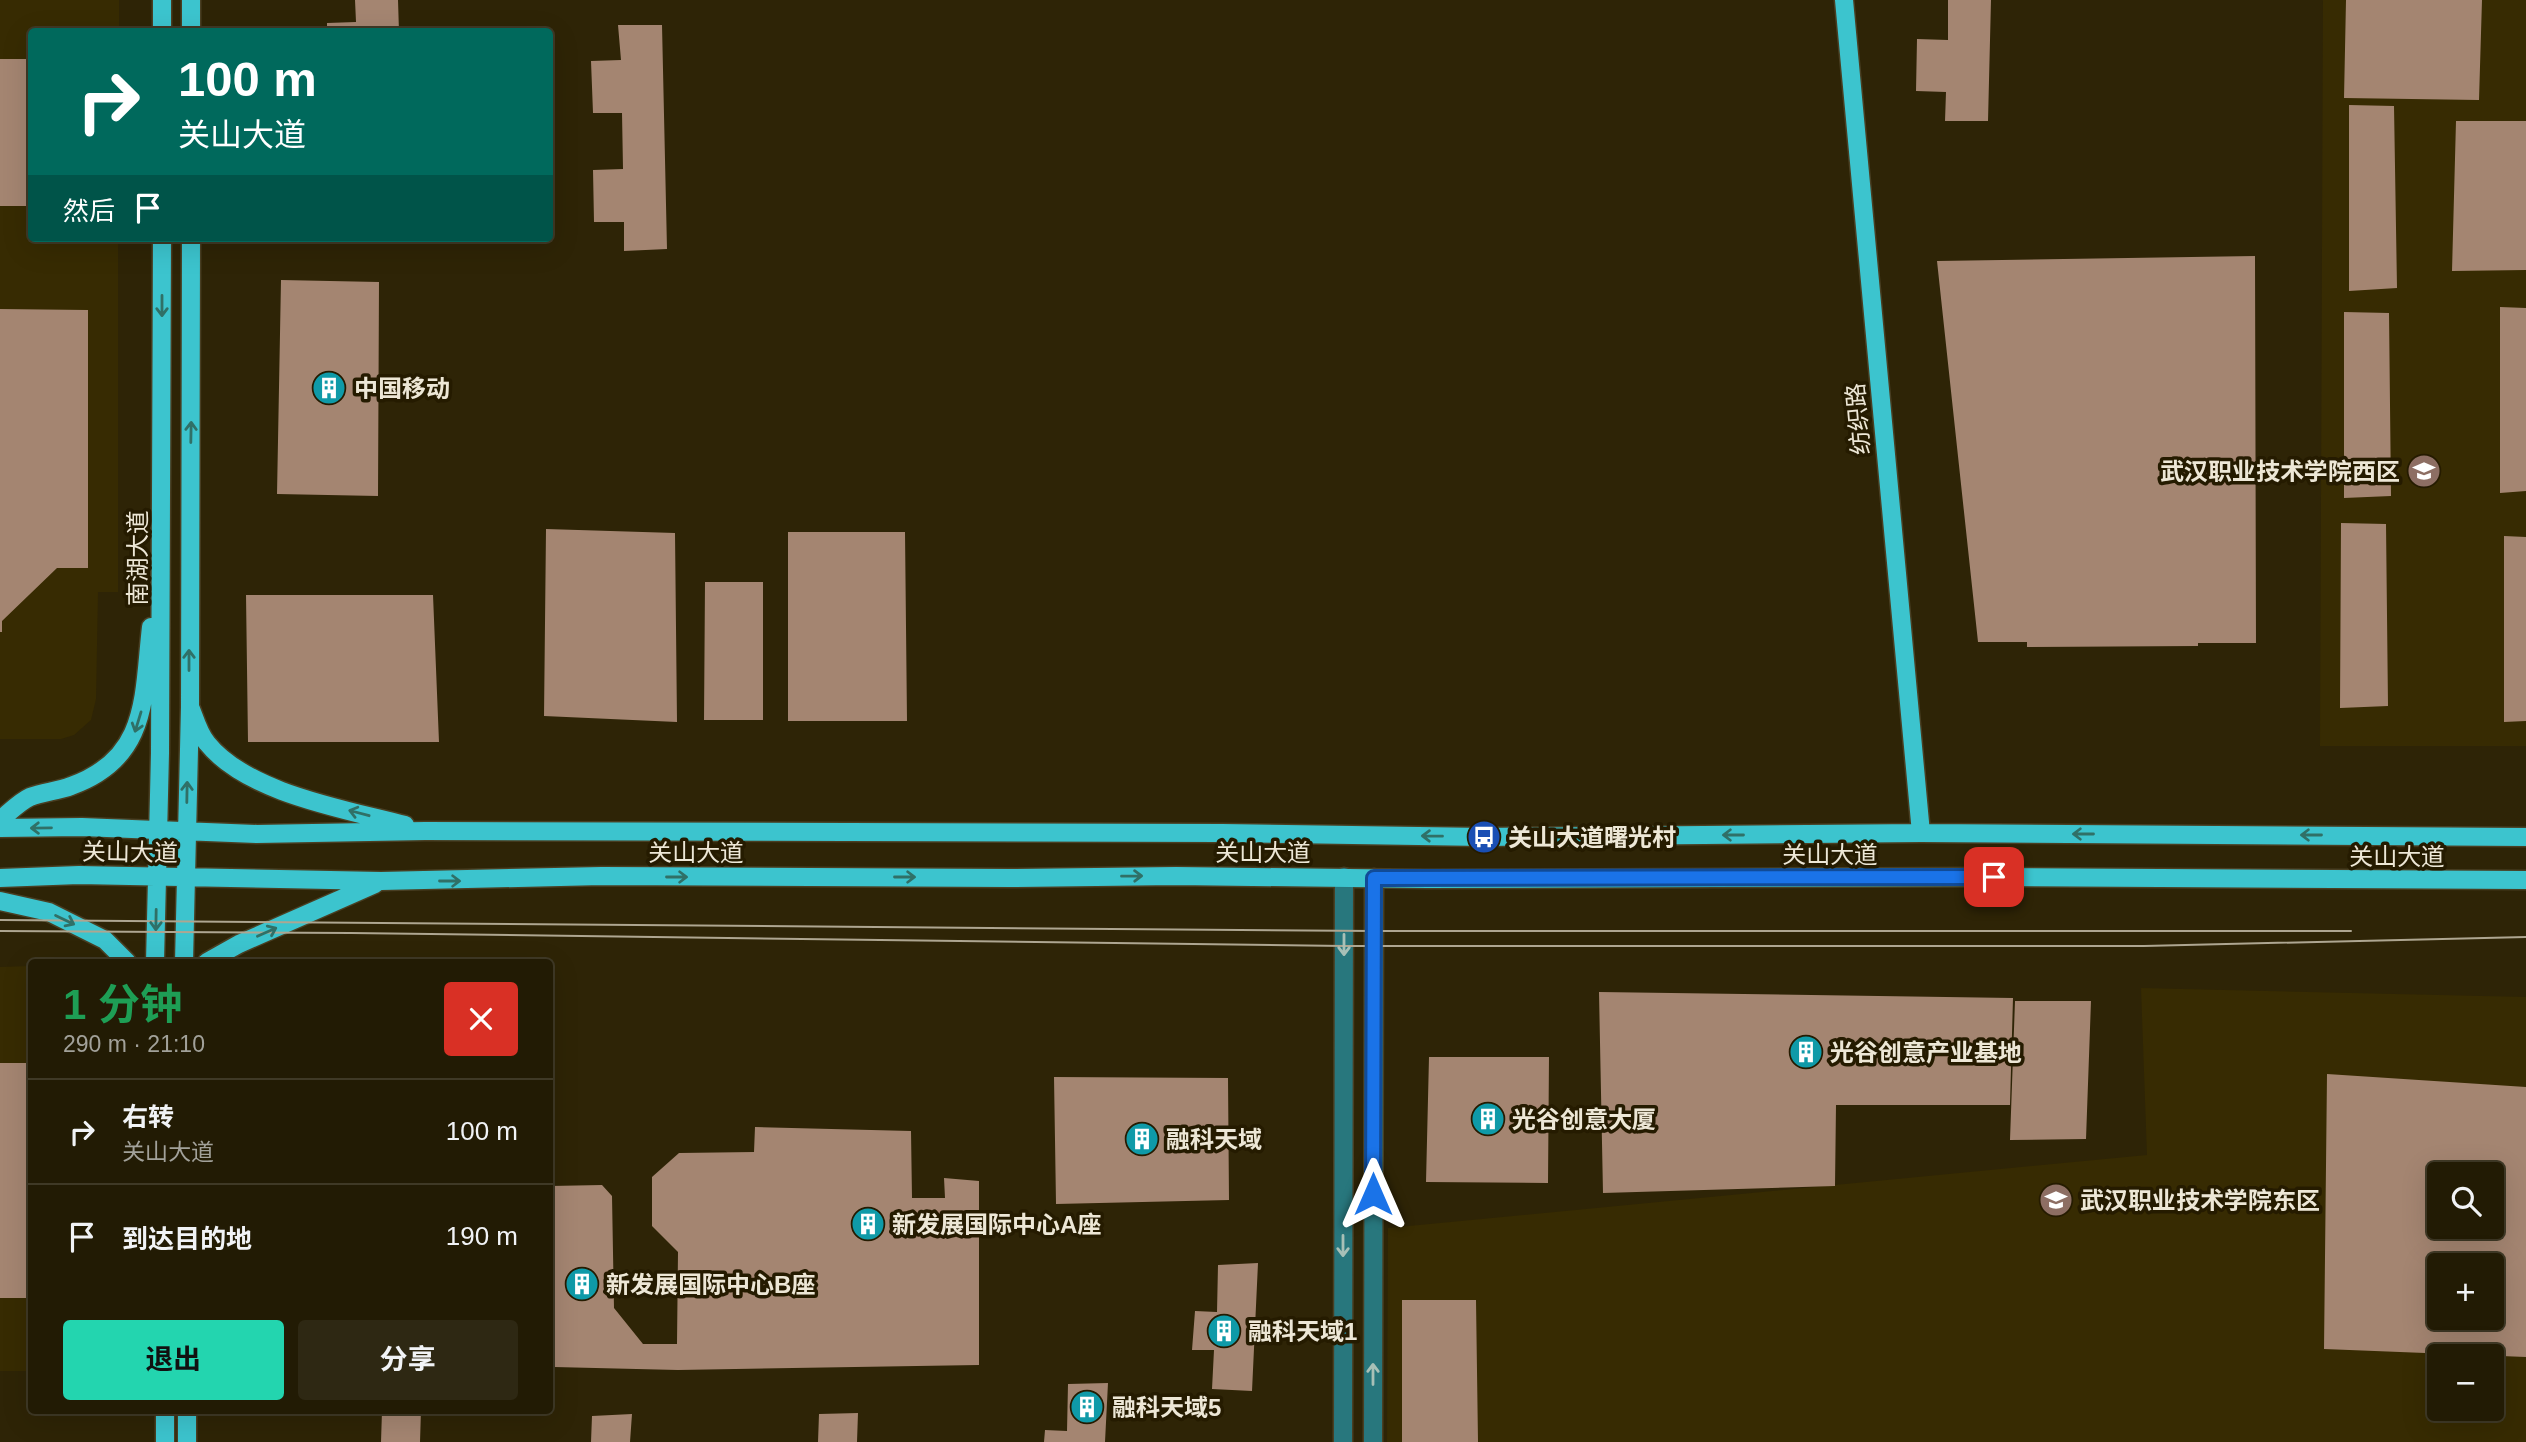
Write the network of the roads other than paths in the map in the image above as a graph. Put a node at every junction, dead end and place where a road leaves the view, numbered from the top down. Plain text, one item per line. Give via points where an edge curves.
1 (162, 0) edge
2 (191, 0) edge
3 (1844, 0) edge
4 (162, 28) edge
5 (191, 28) edge
6 (162, 242) edge
7 (191, 242) edge
8 (162, 533) junction
9 (190, 707) junction
10 (0, 820) edge
11 (0, 828) edge
12 (158, 830) junction
13 (186, 831) junction
14 (425, 831) junction
15 (1921, 833) junction
16 (2526, 837) edge
17 (157, 877) junction
18 (1344, 877) junction
19 (0, 878) edge
20 (186, 878) junction
21 (1374, 878) junction
22 (2526, 880) edge
23 (382, 881) junction
24 (0, 901) edge
25 (124, 959) edge
26 (155, 959) edge
27 (184, 959) edge
28 (212, 959) edge
29 (165, 1414) edge
30 (187, 1414) edge
31 (165, 1442) edge
32 (187, 1442) edge
33 (1343, 1442) edge
34 (1373, 1442) edge

1 - 4 main road
2 - 5 main road
3 - 15 main road, 纺织路
6 -> 8 main road, 南湖大道
9 -> 7 main road
8 -> 10 main road via 137,729 109,767 73,786 27,798
8 - 12 main road, 南湖大道
13 -> 9 main road
14 -> 9 main road via 278,791 240,772 206,743
12 -> 11 main road, 关山大道
12 - 13 main road, 关山大道
12 - 17 main road, 南湖大道
13 - 14 main road, 关山大道
13 - 20 main road
15 -> 14 main road, 关山大道 via 1484,837
16 -> 15 main road, 关山大道
17 - 19 main road, 关山大道
17 - 20 main road, 关山大道
17 -> 26 main road, 南湖大道
18 - 21 main road, 关山大道
23 -> 18 main road, 关山大道 via 602,876
18 -> 33 street
20 - 23 main road, 关山大道
20 - 27 main road
21 - 22 main road, 关山大道
34 -> 21 street
28 -> 23 main road
24 -> 25 main road via 49,912 105,940
29 - 31 main road
30 - 32 main road

